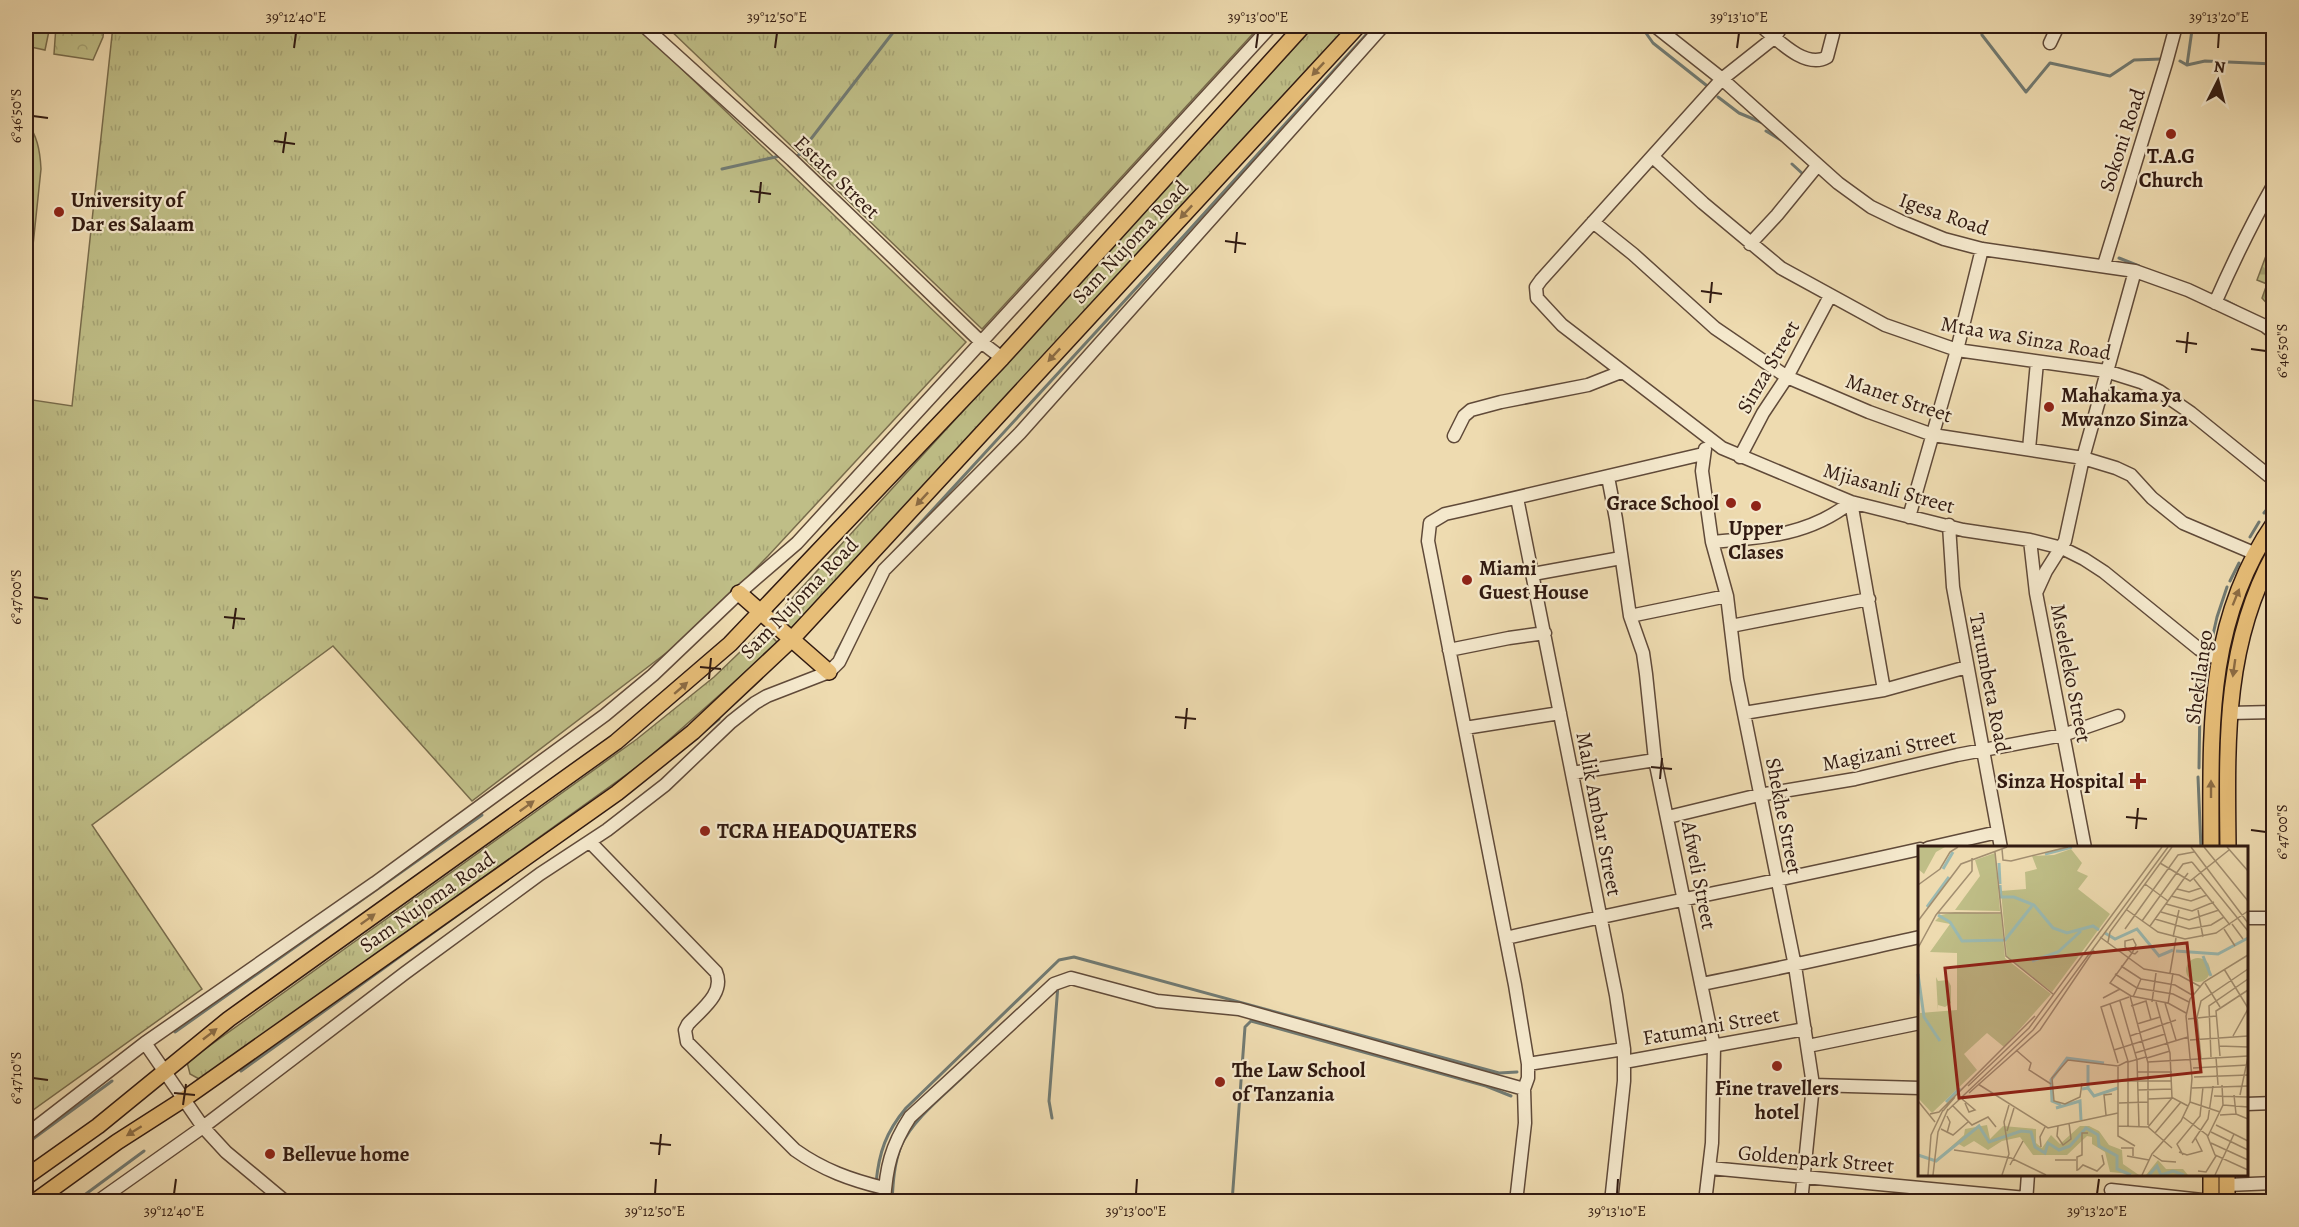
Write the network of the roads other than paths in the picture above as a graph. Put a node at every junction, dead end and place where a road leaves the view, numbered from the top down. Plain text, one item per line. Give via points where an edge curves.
1 (644, 26) edge
2 (1271, 26) edge
3 (1303, 26) edge
4 (1358, 26) edge
5 (1383, 26) edge
6 (1654, 26) edge
7 (1761, 26) edge
8 (1782, 26) edge
9 (2058, 26) edge
10 (2176, 26) edge
11 (1833, 34) dead end
12 (1775, 37) junction
13 (2050, 43) dead end
14 (1722, 79) junction
15 (1653, 157) junction
16 (1817, 166) junction
17 (2274, 184) edge
18 (1593, 222) junction
19 (1750, 244) junction
20 (1982, 249) junction
21 (2103, 265) junction
22 (2135, 271) junction
23 (1830, 296) junction
24 (2215, 303) junction
25 (2274, 333) edge
26 (981, 342) junction
27 (1957, 350) junction
28 (1002, 358) junction
29 (2037, 362) junction
30 (2106, 371) junction
31 (1621, 372) junction
32 (1787, 377) junction
33 (1933, 435) junction
34 (1454, 436) dead end
35 (1708, 440) junction
36 (2029, 448) junction
37 (1703, 454) junction
38 (1740, 457) junction
39 (2083, 458) junction
40 (1608, 477) junction
41 (2274, 480) edge
42 (1517, 498) junction
43 (1851, 502) junction
44 (1909, 517) junction
45 (2274, 523) edge
46 (1949, 525) junction
47 (2030, 540) junction
48 (1712, 542) junction
49 (2062, 548) junction
50 (2256, 554) junction
51 (2274, 554) edge
52 (1621, 558) junction
53 (1533, 574) junction
54 (739, 593) junction
55 (2036, 593) junction
56 (1727, 596) junction
57 (1869, 598) junction
58 (760, 613) junction
59 (1630, 616) junction
60 (1731, 626) junction
61 (1545, 633) junction
62 (792, 639) junction
63 (1449, 650) junction
64 (2218, 659) junction
65 (1967, 667) junction
66 (829, 672) junction
67 (1884, 690) junction
68 (2274, 712) edge
69 (1560, 713) junction
70 (1744, 713) junction
71 (2229, 713) junction
72 (2118, 716) dead end
73 (1465, 728) junction
74 (2063, 735) junction
75 (1983, 750) junction
76 (1655, 760) junction
77 (1572, 773) junction
78 (1759, 795) junction
79 (1668, 817) junction
80 (1998, 832) junction
81 (590, 842) junction
82 (1937, 846) edge
83 (2001, 846) edge
84 (2085, 846) edge
85 (2211, 846) edge
86 (2228, 846) edge
87 (1918, 849) edge
88 (1777, 881) junction
89 (1684, 898) junction
90 (1599, 917) junction
91 (2248, 918) edge
92 (2274, 918) edge
93 (1918, 937) edge
94 (1506, 938) junction
95 (1795, 966) junction
96 (1701, 984) junction
97 (1918, 1023) edge
98 (1806, 1029) junction
99 (145, 1043) junction
100 (1808, 1046) junction
101 (1714, 1047) junction
102 (1624, 1056) junction
103 (1528, 1064) junction
104 (165, 1071) junction
105 (1813, 1085) junction
106 (1918, 1088) edge
107 (1524, 1089) junction
108 (184, 1099) junction
109 (2274, 1103) edge
110 (2248, 1104) edge
111 (203, 1127) junction
112 (26, 1135) edge
113 (1710, 1168) junction
114 (2028, 1176) edge
115 (2211, 1176) edge
116 (26, 1177) edge
117 (1803, 1177) junction
118 (2227, 1180) edge
119 (2274, 1183) edge
120 (884, 1188) junction
121 (2111, 1190) dead end
122 (2026, 1200) edge
123 (2211, 1201) edge
124 (34, 1202) edge
125 (97, 1202) edge
126 (286, 1202) edge
127 (884, 1202) edge
128 (1516, 1202) edge
129 (1611, 1202) edge
130 (1705, 1202) edge
131 (1801, 1202) edge
132 (2227, 1202) edge

1 - 26 street, Estate Street via 800,167
2 - 26 street
3 - 28 main road, Sam Nujoma Road
4 -> 62 main road, Sam Nujoma Road
5 - 66 street via 1020,433 884,570 838,662
6 - 14 street, Igesa Road
7 - 12 street
8 - 12 street
9 - 13 street
10 - 21 street, Sokoni Road
11 - 12 street via 1829,52 1821,61 1802,57
12 - 14 street
14 - 15 street
14 - 16 street, Igesa Road
15 - 18 street
15 - 19 street, Mtaa wa Sinza Road
16 - 19 street
16 - 20 street, Igesa Road via 1880,212 1935,236
17 - 24 street via 2246,233
18 - 31 street, Mjiasanli Street via 1541,280 1536,287 1537,298 1547,312
18 - 32 street, Manet Street via 1714,328
19 - 23 street, Mtaa wa Sinza Road via 1781,268
20 - 21 street, Igesa Road
20 - 27 street
21 - 22 street, Igesa Road
22 - 24 street, Igesa Road
22 - 30 street
23 - 27 street, Mtaa wa Sinza Road via 1885,325
23 - 32 street, Sinza Street
24 - 25 street, Igesa Road
26 - 28 street, Estate Street
26 - 54 street via 797,543
27 - 29 street, Mtaa wa Sinza Road
27 - 33 street
28 - 58 main road, Sam Nujoma Road
29 - 30 street, Mtaa wa Sinza Road
29 - 36 street
30 - 39 street
30 - 41 street, Mtaa wa Sinza Road via 2141,382 2174,400
31 - 34 street via 1588,385 1471,410
31 - 35 street, Mjiasanli Street
32 - 33 street, Manet Street
32 - 38 street, Sinza Street
33 - 36 street, Manet Street
33 - 44 street
35 - 37 street, Shekhe Street
35 - 38 street, Mjiasanli Street
36 - 39 street, Manet Street
37 - 40 street
37 - 48 street, Shekhe Street
38 - 43 street, Mjiasanli Street
39 - 49 street
39 - 50 street, Manet Street via 2131,475 2183,523
40 - 42 street
40 - 52 street, Afweli Street
42 - 53 street, Malik Ambar Street
42 - 63 street via 1445,514 1430,523 1428,541
43 - 44 street, Mjiasanli Street
43 - 48 street via 1806,528
43 - 57 street
44 - 46 street, Mjiasanli Street
45 - 50 main road, Shekilango
46 - 47 street, Mjiasanli Street
46 - 65 street, Tarumbeta Road via 1953,586
47 - 49 street, Mjiasanli Street
47 - 55 street, Mseleleko Street
48 - 56 street, Shekhe Street
49 - 55 street
49 - 64 street, Mjiasanli Street via 2104,572 2199,649
64 -> 50 main road, Shekilango via 2229,617
51 -> 71 main road, Shekilango via 2244,621
52 - 53 street
52 - 59 street, Afweli Street
53 - 61 street, Malik Ambar Street
54 - 58 main road
54 - 99 street via 606,715
55 - 74 street, Mseleleko Street
56 - 59 street
56 - 60 street, Shekhe Street
57 - 60 street
57 - 67 street
58 - 62 main road
104 -> 58 main road, Sam Nujoma Road via 229,1019 616,742 730,644
59 - 76 street, Afweli Street via 1646,674
60 - 70 street, Shekhe Street
61 - 63 street
61 - 69 street, Malik Ambar Street
62 - 66 main road
62 - 108 main road, Sam Nujoma Road via 693,732 617,793
63 - 73 street
85 -> 64 main road, Shekilango via 2212,720
65 - 67 street
65 - 75 street, Tarumbeta Road
66 - 81 street via 755,703 665,785
67 - 70 street
68 - 71 street
69 - 73 street
69 - 77 street, Malik Ambar Street
70 - 78 street, Shekhe Street
71 - 86 main road, Shekilango
72 - 74 street, Magizani Street
73 - 94 street
74 - 75 street, Magizani Street
74 - 84 street, Mseleleko Street
75 - 78 street, Magizani Street
75 - 80 street, Tarumbeta Road
76 - 77 street
76 - 79 street, Afweli Street
77 - 90 street, Malik Ambar Street
78 - 79 street, Magizani Street
78 - 88 street, Shekhe Street
79 - 89 street, Afweli Street
80 - 82 street
80 - 83 street, Tarumbeta Road
81 - 111 street via 405,973
81 - 120 street via 716,972 716,993 688,1024 687,1042 795,1150 835,1174
87 - 88 street
88 - 89 street
88 - 95 street, Shekhe Street
89 - 90 street
89 - 96 street, Afweli Street
90 - 94 street
90 - 102 street, Malik Ambar Street
91 - 92 street
93 - 95 street
94 - 103 street
95 - 96 street
95 - 98 street, Shekhe Street
96 - 101 street, Afweli Street
97 - 100 street
98 - 100 street, Shekhe Street
98 - 101 street, Fatumani Street
99 - 104 street
99 - 112 street
100 - 105 street, Shekhe Street
101 - 102 street, Fatumani Street
101 - 113 street, Afweli Street
102 - 103 street, Fatumani Street
102 - 129 street, Malik Ambar Street
103 - 107 street
104 - 108 street
104 - 116 main road, Sam Nujoma Road via 98,1126
105 - 106 street
105 - 117 street, Shekhe Street
107 - 120 street via 1239,1009 1157,1001 1071,978 1054,984 910,1117 888,1159
107 - 128 street via 1525,1123
108 - 111 street
108 -> 124 main road, Sam Nujoma Road
109 - 110 street
111 - 125 street
111 - 126 street via 226,1152
113 - 117 street, Goldenpark Street
113 - 130 street, Afweli Street
114 - 122 street
115 - 123 main road
117 - 122 street, Goldenpark Street
117 - 131 street, Shekhe Street
118 - 119 street
118 - 132 main road
120 - 127 street
121 - 123 street

